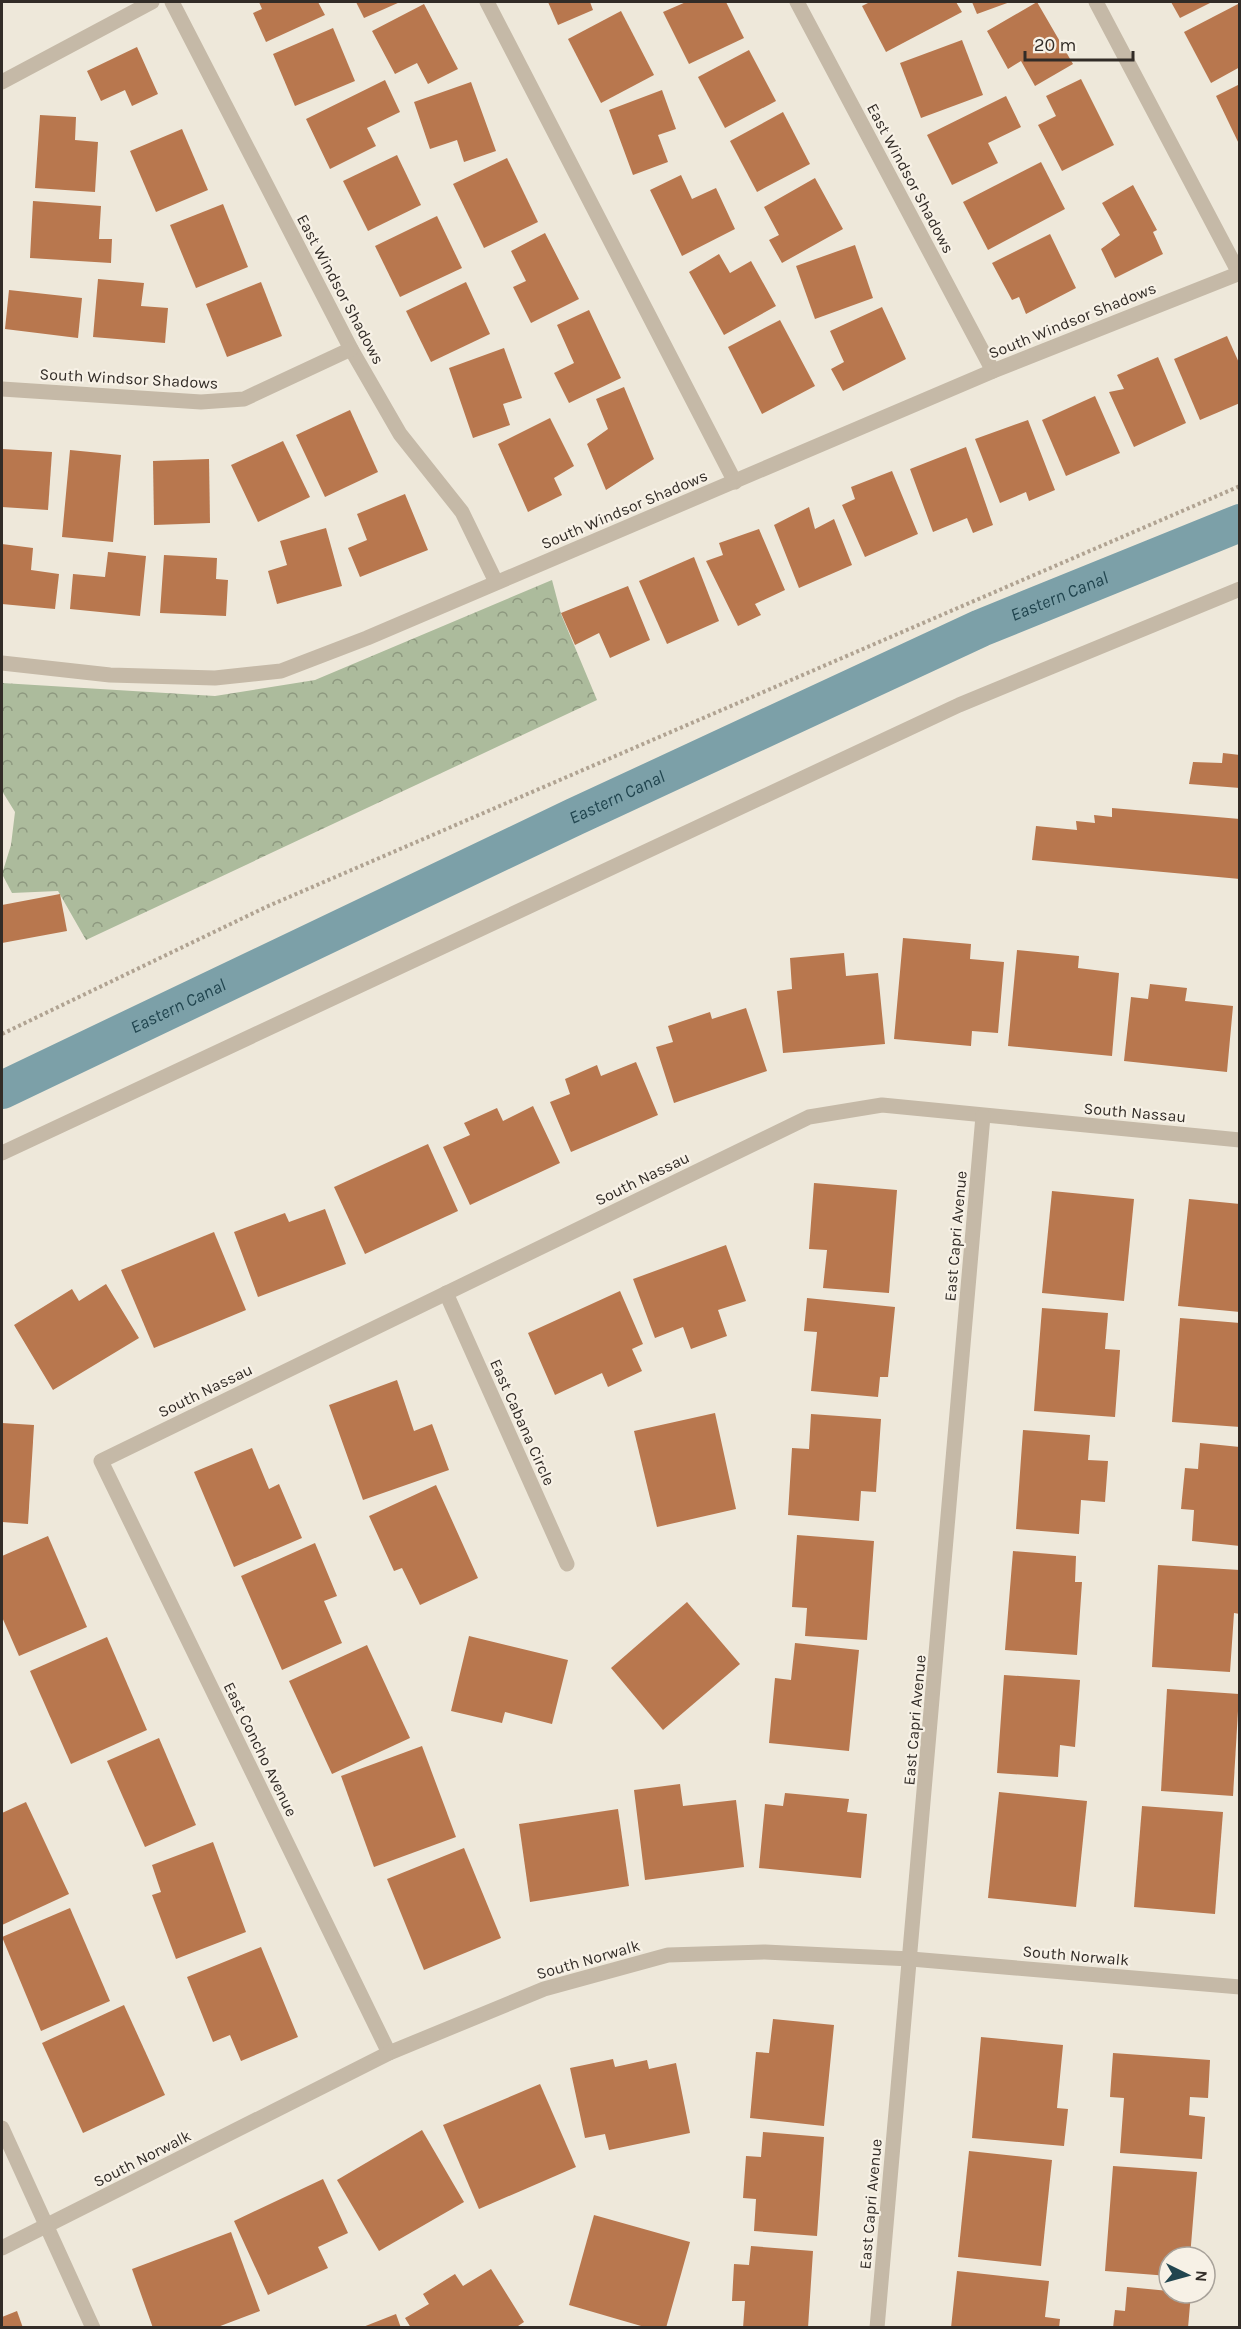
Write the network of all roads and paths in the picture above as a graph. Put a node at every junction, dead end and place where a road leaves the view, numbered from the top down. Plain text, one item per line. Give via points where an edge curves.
1 (152, 2) edge
2 (172, 2) edge
3 (487, 2) edge
4 (797, 2) edge
5 (1096, 2) edge
6 (2, 82) edge
7 (1239, 273) edge
8 (351, 349) junction
9 (993, 371) junction
10 (2, 389) edge
11 (735, 482) junction
12 (1239, 486) edge
13 (496, 582) junction
14 (1239, 590) edge
15 (2, 663) edge
16 (2, 1034) edge
17 (983, 1116) junction
18 (1239, 1140) edge
19 (2, 1153) edge
20 (446, 1293) junction
21 (101, 1461) joint
22 (567, 1564) dead end
23 (912, 1959) junction
24 (1239, 1987) edge
25 (389, 2053) junction
26 (2, 2128) edge
27 (48, 2226) junction
28 (2, 2248) edge
29 (93, 2328) edge
30 (877, 2328) edge

1 - 6 street
2 - 8 street, East Windsor Shadows
3 - 11 street
4 - 9 street, East Windsor Shadows
5 - 7 street
7 - 9 street, South Windsor Shadows
8 - 10 street, South Windsor Shadows via 244,399 201,402
8 - 13 street, East Windsor Shadows via 400,434 462,512
9 - 11 street, South Windsor Shadows
11 - 13 street, South Windsor Shadows
12 - 16 path via 266,907
13 - 15 street, South Windsor Shadows via 281,671 215,678 110,675
14 - 19 street via 959,705
17 - 18 street, South Nassau
17 - 20 street, South Nassau via 882,1105 809,1117
17 - 23 street, East Capri Avenue
20 - 21 street, South Nassau
20 - 22 street, East Cabana Circle
21 - 25 street, East Concho Avenue
23 - 24 street, South Norwalk
23 - 25 street, South Norwalk via 765,1952 668,1954 544,1989
23 - 30 street, East Capri Avenue
25 - 27 street, South Norwalk
26 - 27 street
27 - 28 street, South Norwalk
27 - 29 street

